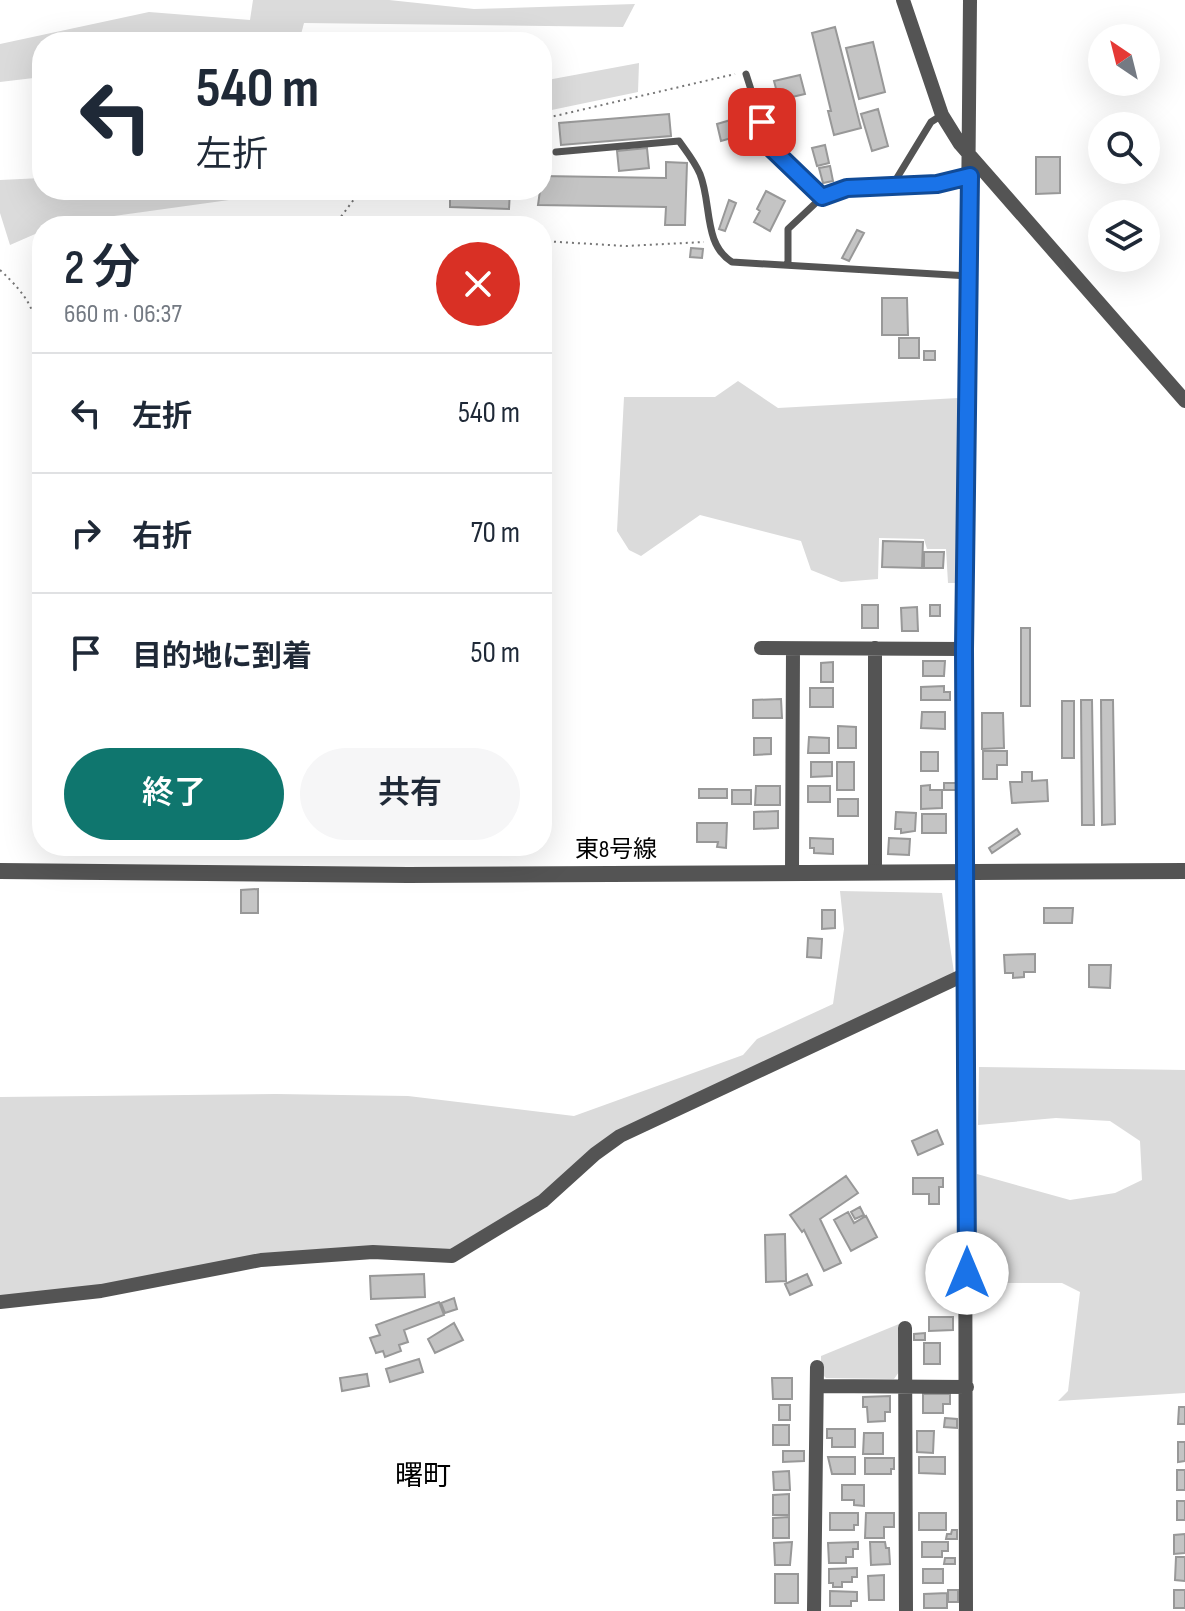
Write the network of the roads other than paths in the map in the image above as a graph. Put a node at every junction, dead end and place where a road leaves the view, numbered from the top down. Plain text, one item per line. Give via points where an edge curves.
1 (903, 0) edge
2 (970, 0) edge
3 (746, 74) road end
4 (942, 115) junction
5 (556, 152) dead end
6 (970, 154) junction
7 (970, 176) junction
8 (892, 186) junction
9 (822, 197) junction
10 (788, 265) junction
11 (969, 276) junction
12 (1185, 401) edge
13 (761, 648) dead end
14 (875, 648) junction
15 (793, 649) junction
16 (964, 649) junction
17 (0, 871) edge
18 (875, 871) junction
19 (966, 871) junction
20 (1185, 871) edge
21 (792, 872) junction
22 (966, 974) junction
23 (0, 1302) edge
24 (905, 1328) dead end
25 (817, 1367) dead end
26 (817, 1386) junction
27 (905, 1386) junction
28 (967, 1387) junction
29 (814, 1611) edge
30 (906, 1611) edge
31 (966, 1611) edge

1 - 4 street
2 - 6 street
3 - 9 lane via 769,146
4 - 6 street
4 - 8 lane via 931,122
5 - 10 lane via 679,141 699,173 720,255 732,262
6 - 7 street
6 - 12 street
7 - 8 lane
7 - 11 street
8 - 9 lane via 847,188
9 - 10 lane via 788,229
10 - 11 lane
11 - 16 street
13 - 15 street
14 - 15 street
14 - 16 street
14 - 18 street
15 - 21 street
16 - 19 street
17 - 21 street, 東8号線
18 - 19 street, 東8号線
18 - 21 street, 東8号線
19 - 20 street, 東8号線
19 - 22 street
22 - 23 street via 620,1136 543,1201 452,1256 373,1252 261,1260 101,1291
22 - 28 street
24 - 27 street
25 - 26 street
26 - 27 street
26 - 29 street
27 - 28 street
27 - 30 street
28 - 31 street

